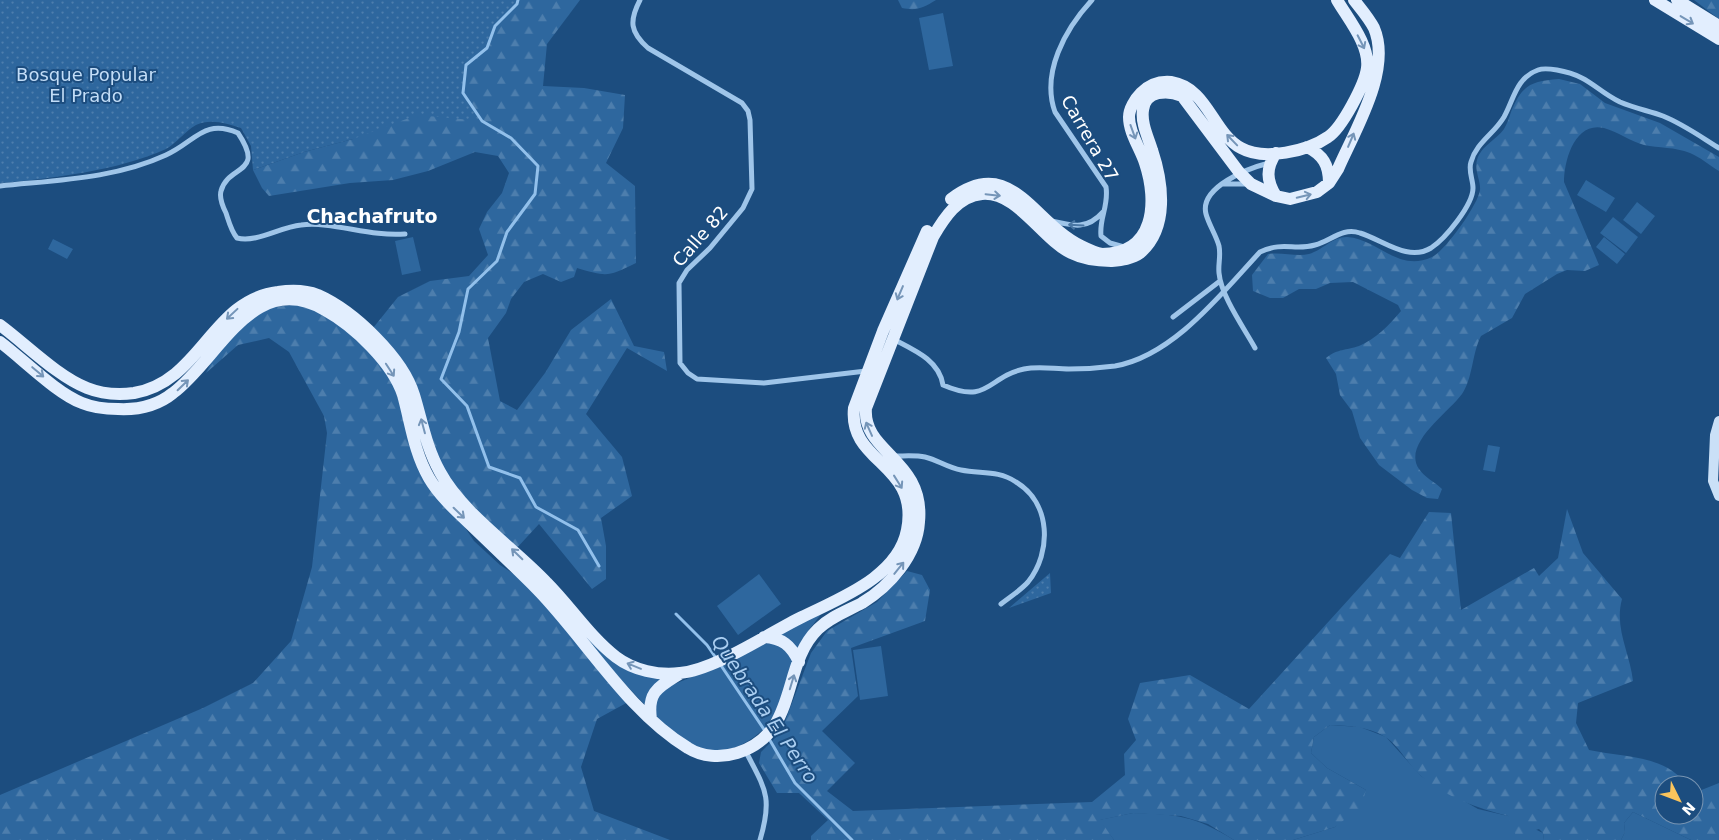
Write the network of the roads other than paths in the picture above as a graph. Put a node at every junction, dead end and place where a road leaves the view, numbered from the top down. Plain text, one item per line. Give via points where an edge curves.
1 (640, 0) edge
2 (1092, 0) edge
3 (1337, 0) edge
4 (1354, 0) edge
5 (1655, 0) edge
6 (1677, 0) edge
7 (1719, 26) edge
8 (1719, 39) edge
9 (1307, 147) junction
10 (1719, 148) edge
11 (1273, 158) junction
12 (1239, 172) junction
13 (1329, 183) junction
14 (1223, 184) junction
15 (1251, 184) junction
16 (0, 186) edge
17 (1276, 196) junction
18 (1105, 210) junction
19 (1043, 218) junction
20 (404, 234) dead end
21 (1131, 248) junction
22 (1220, 281) junction
23 (1224, 291) junction
24 (1173, 316) dead end
25 (0, 325) edge
26 (893, 339) junction
27 (0, 342) edge
28 (1255, 348) dead end
29 (868, 370) junction
30 (1719, 421) edge
31 (893, 456) junction
32 (1716, 480) edge
33 (1719, 496) edge
34 (1001, 604) dead end
35 (764, 636) junction
36 (799, 662) junction
37 (681, 674) junction
38 (651, 719) junction
39 (745, 750) junction
40 (760, 840) edge

1 - 29 street, Calle 82 via 632,27 638,39 742,103 750,120 752,189 743,208 679,283 680,363 697,379 764,384
2 - 18 street, Carrera 27 via 1071,26 1055,60 1050,98 1064,127 1106,187 1108,200
3 -> 9 main road via 1364,47 1368,63 1366,75 1339,127 1328,137
13 -> 4 main road via 1378,76 1378,41 1373,27
5 -> 8 main road
6 - 7 main road
9 - 11 main road
9 - 13 main road via 1325,160
10 - 23 street via 1663,116 1618,101 1573,73 1540,69 1525,77 1515,89 1504,117 1477,148 1470,164 1472,200 1433,247 1422,253 1407,252 1359,232 1347,231 1317,245 1272,246 1260,252
11 - 12 street
11 - 17 main road via 1267,174 1269,186
11 -> 21 main road via 1250,153 1230,140 1201,99 1189,89 1166,82 1152,84 1140,94 1129,114 1130,126 1145,163 1152,206 1145,233
12 - 14 street
12 - 15 main road
26 -> 12 main road via 937,229 953,208 976,195 991,193 1007,199 1070,253 1100,261 1138,255 1155,234 1161,207 1159,179 1143,123 1142,108 1159,92 1172,91 1182,96
17 -> 13 main road via 1304,197
14 - 15 street
14 - 22 street via 1208,199 1206,206 1221,255
15 - 17 main road
16 - 20 street via 116,172 166,155 203,130 216,127 238,133 248,149 244,166 221,191 221,202 237,238 252,239 302,224
18 -> 19 street, Carrera 27 via 1096,220 1076,227
18 - 21 street, Carrera 27 via 1100,225 1101,236 1110,243
19 - 21 main road via 1065,237 1092,251 1101,254
19 -> 29 main road via 1020,194 991,183 974,185 948,202 925,235
22 - 23 street
22 - 24 street
23 - 26 street via 1167,344 1148,355 1116,366 1068,369 1036,366 1020,370 976,393 960,392 943,385 941,373 922,354
23 - 28 street
37 -> 25 main road via 652,672 617,658 545,580 455,495 429,451 414,393 396,358 330,301 314,293 291,290 268,293 251,300 233,312 164,384 124,394 104,393 72,380
31 -> 26 main road via 871,436 865,419 866,408
27 -> 38 main road via 81,403 132,410 154,404 175,392 238,322 254,309 290,300 312,303 327,311 344,322 386,363 396,378 417,456 446,501 537,589 593,658
29 -> 35 main road via 854,408 854,431 865,448 898,480 904,492 908,520 904,541 890,562 863,586
30 - 32 main road via 1715,435
31 - 34 street via 925,457 961,470 997,473 1028,490 1044,524 1045,542 1039,562 1027,582
36 -> 31 main road via 810,638 819,628 877,592 915,544 920,519 919,502 907,472
32 - 33 main road
35 - 36 main road via 775,637 788,644
35 - 37 main road via 746,647
39 -> 36 main road via 758,743 781,718
37 - 38 main road via 653,693 649,704
38 - 39 main road via 690,750 730,755
39 - 40 street via 768,802

